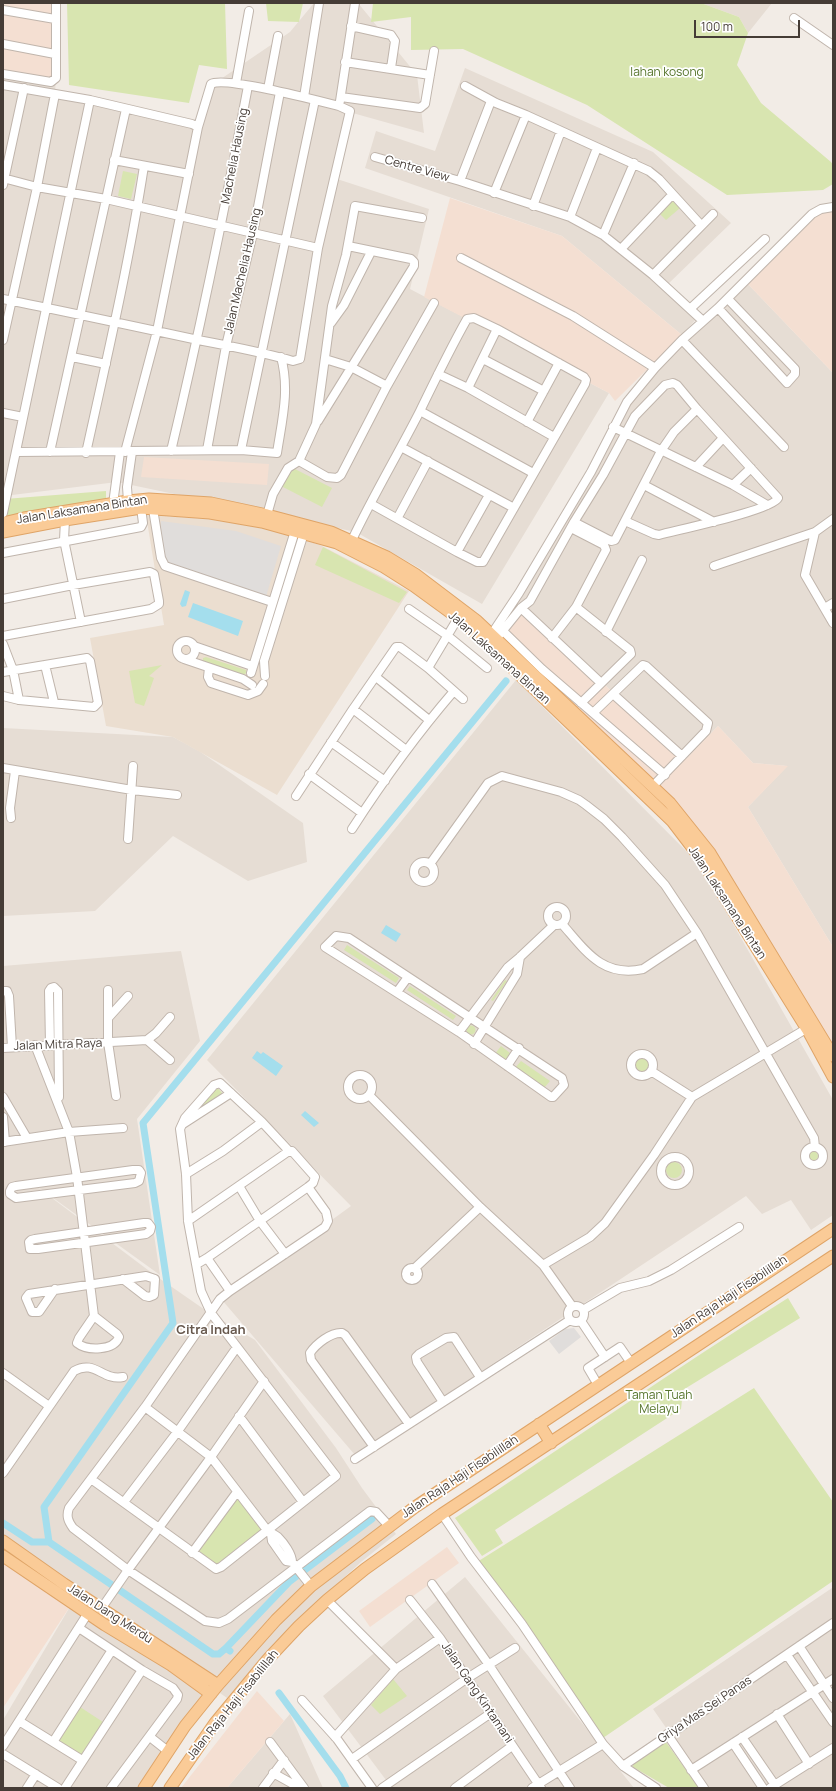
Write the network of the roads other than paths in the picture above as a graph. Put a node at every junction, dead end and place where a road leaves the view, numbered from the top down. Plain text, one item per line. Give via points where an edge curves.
1 (56, 3) edge
2 (319, 3) edge
3 (355, 3) edge
4 (3, 10) edge
5 (249, 11) dead end
6 (794, 18) dead end
7 (55, 19) junction
8 (351, 26) junction
9 (278, 36) dead end
10 (3, 44) edge
11 (833, 45) edge
12 (434, 51) dead end
13 (55, 54) junction
14 (345, 62) junction
15 (391, 68) junction
16 (3, 74) edge
17 (430, 75) junction
18 (236, 83) junction
19 (3, 86) edge
20 (248, 86) junction
21 (465, 86) dead end
22 (24, 88) junction
23 (268, 89) junction
24 (280, 92) junction
25 (55, 94) junction
26 (304, 97) junction
27 (341, 97) junction
28 (90, 100) junction
29 (315, 100) junction
30 (491, 101) junction
31 (340, 106) junction
32 (126, 108) junction
33 (526, 115) junction
34 (198, 127) junction
35 (561, 131) junction
36 (597, 148) junction
37 (375, 157) dead end
38 (114, 160) junction
39 (634, 163) junction
40 (144, 166) junction
41 (189, 174) junction
42 (3, 181) edge
43 (460, 181) junction
44 (38, 187) junction
45 (70, 192) junction
46 (494, 193) junction
47 (672, 195) junction
48 (106, 199) junction
49 (533, 206) junction
50 (138, 207) junction
51 (833, 207) edge
52 (713, 214) dead end
53 (179, 216) junction
54 (570, 217) junction
55 (422, 218) dead end
56 (701, 224) junction
57 (222, 225) junction
58 (253, 233) junction
59 (603, 234) junction
60 (765, 239) dead end
61 (285, 240) junction
62 (348, 246) junction
63 (318, 248) junction
64 (621, 249) junction
65 (371, 252) junction
66 (461, 258) dead end
67 (653, 274) junction
68 (728, 298) junction
69 (3, 299) edge
70 (12, 301) junction
71 (434, 303) dead end
72 (46, 308) junction
73 (691, 308) junction
74 (718, 308) junction
75 (80, 315) junction
76 (703, 321) junction
77 (115, 322) junction
78 (331, 323) junction
79 (753, 325) junction
80 (497, 329) junction
81 (157, 331) junction
82 (743, 335) junction
83 (3, 340) edge
84 (198, 340) junction
85 (682, 340) junction
86 (226, 346) junction
87 (261, 353) junction
88 (72, 357) junction
89 (281, 357) junction
90 (325, 359) junction
91 (483, 359) junction
92 (559, 363) junction
93 (106, 364) junction
94 (351, 367) junction
95 (655, 368) junction
96 (438, 374) junction
97 (387, 386) junction
98 (468, 388) junction
99 (544, 391) junction
100 (697, 409) junction
101 (420, 411) junction
102 (3, 413) edge
103 (23, 417) junction
104 (527, 422) junction
105 (316, 424) junction
106 (613, 427) junction
107 (626, 433) junction
108 (554, 437) junction
109 (723, 438) junction
110 (401, 447) junction
111 (784, 447) dead end
112 (207, 450) junction
113 (241, 450) junction
114 (171, 451) junction
115 (661, 451) junction
116 (16, 452) junction
117 (50, 452) junction
118 (126, 452) junction
119 (86, 453) junction
120 (299, 461) junction
121 (428, 461) junction
122 (696, 467) junction
123 (751, 468) junction
124 (3, 470) edge
125 (12, 472) junction
126 (533, 473) junction
127 (644, 485) junction
128 (733, 485) junction
129 (490, 495) junction
130 (128, 501) junction
131 (113, 504) junction
132 (371, 504) junction
133 (767, 505) junction
134 (141, 508) junction
135 (210, 508) junction
136 (514, 508) junction
137 (153, 509) junction
138 (3, 513) edge
139 (267, 515) junction
140 (398, 517) junction
141 (833, 519) edge
142 (66, 520) junction
143 (626, 521) junction
144 (714, 522) junction
145 (3, 523) edge
146 (573, 525) junction
147 (3, 532) edge
148 (299, 532) junction
149 (815, 532) junction
150 (64, 540) junction
151 (352, 540) junction
152 (3, 552) edge
153 (457, 552) junction
154 (642, 560) dead end
155 (714, 566) dead end
156 (73, 585) junction
157 (3, 599) edge
158 (272, 602) junction
159 (833, 603) edge
160 (576, 607) junction
161 (409, 608) dead end
162 (521, 608) junction
163 (825, 608) junction
164 (458, 618) junction
165 (81, 622) junction
166 (833, 623) edge
167 (606, 632) junction
168 (497, 635) junction
169 (3, 636) edge
170 (448, 636) junction
171 (552, 638) junction
172 (3, 644) edge
173 (194, 646) junction
174 (184, 659) junction
175 (45, 665) junction
176 (209, 668) junction
177 (428, 668) junction
178 (487, 668) dead end
179 (252, 669) junction
180 (13, 670) junction
181 (3, 672) edge
182 (539, 672) junction
183 (376, 676) junction
184 (264, 680) junction
185 (601, 683) junction
186 (252, 685) junction
187 (454, 691) junction
188 (613, 694) junction
189 (3, 696) edge
190 (463, 699) dead end
191 (19, 700) junction
192 (54, 702) junction
193 (581, 703) junction
194 (353, 709) junction
195 (593, 713) junction
196 (429, 720) junction
197 (331, 742) junction
198 (406, 750) junction
199 (682, 756) junction
200 (133, 766) dead end
201 (3, 768) edge
202 (15, 771) junction
203 (309, 774) junction
204 (665, 775) junction
205 (385, 781) junction
206 (653, 786) junction
207 (132, 790) junction
208 (177, 795) dead end
209 (296, 796) dead end
210 (362, 813) junction
211 (11, 818) dead end
212 (352, 829) dead end
213 (128, 839) dead end
214 (430, 864) dead end
215 (697, 933) junction
216 (520, 957) junction
217 (408, 976) junction
218 (108, 990) dead end
219 (3, 991) edge
220 (397, 992) junction
221 (128, 996) dead end
222 (170, 1017) dead end
223 (470, 1017) junction
224 (109, 1018) junction
225 (485, 1026) junction
226 (810, 1027) junction
227 (459, 1032) junction
228 (146, 1040) junction
229 (108, 1042) junction
230 (474, 1044) junction
231 (35, 1045) junction
232 (50, 1045) junction
233 (59, 1045) junction
234 (12, 1047) junction
235 (3, 1048) edge
236 (519, 1048) junction
237 (766, 1053) junction
238 (833, 1056) edge
239 (170, 1060) dead end
240 (507, 1066) junction
241 (651, 1071) dead end
242 (833, 1077) edge
243 (231, 1093) junction
244 (116, 1096) dead end
245 (369, 1096) dead end
246 (3, 1097) edge
247 (692, 1097) junction
248 (59, 1103) junction
249 (3, 1117) edge
250 (262, 1122) junction
251 (181, 1125) junction
252 (123, 1128) dead end
253 (70, 1132) junction
254 (27, 1138) junction
255 (4, 1142) edge
256 (815, 1147) dead end
257 (289, 1151) junction
258 (654, 1155) junction
259 (663, 1163) dead end
260 (186, 1174) junction
261 (77, 1177) junction
262 (240, 1186) junction
263 (308, 1186) junction
264 (78, 1190) junction
265 (480, 1207) junction
266 (188, 1221) junction
267 (260, 1221) junction
268 (739, 1227) dead end
269 (833, 1228) edge
270 (84, 1232) junction
271 (85, 1242) junction
272 (284, 1254) junction
273 (833, 1256) edge
274 (207, 1258) junction
275 (197, 1264) junction
276 (543, 1266) junction
277 (833, 1266) edge
278 (415, 1268) dead end
279 (809, 1274) junction
280 (123, 1279) dead end
281 (90, 1284) junction
282 (56, 1289) dead end
283 (230, 1291) junction
284 (572, 1306) junction
285 (583, 1310) junction
286 (211, 1313) junction
287 (94, 1316) junction
288 (570, 1320) junction
289 (581, 1321) junction
290 (237, 1347) junction
291 (605, 1357) junction
292 (631, 1363) junction
293 (3, 1373) edge
294 (123, 1377) dead end
295 (480, 1377) junction
296 (264, 1381) junction
297 (598, 1385) junction
298 (443, 1402) junction
299 (49, 1406) junction
300 (145, 1407) junction
301 (239, 1416) junction
302 (409, 1424) junction
303 (538, 1424) junction
304 (178, 1431) junction
305 (551, 1443) junction
306 (374, 1447) junction
307 (211, 1457) junction
308 (354, 1459) dead end
309 (3, 1473) edge
310 (91, 1479) junction
311 (237, 1492) junction
312 (124, 1502) junction
313 (303, 1502) junction
314 (442, 1514) junction
315 (389, 1526) junction
316 (159, 1528) junction
317 (269, 1532) junction
318 (3, 1541) edge
319 (192, 1553) junction
320 (3, 1556) edge
321 (295, 1567) junction
322 (128, 1570) junction
323 (308, 1582) junction
324 (432, 1584) dead end
325 (328, 1600) junction
326 (410, 1600) dead end
327 (101, 1609) junction
328 (88, 1613) junction
329 (833, 1623) edge
330 (79, 1628) junction
331 (440, 1638) junction
332 (799, 1646) junction
333 (516, 1648) dead end
334 (112, 1650) junction
335 (787, 1655) junction
336 (489, 1665) junction
337 (182, 1667) junction
338 (396, 1669) junction
339 (142, 1670) junction
340 (833, 1678) edge
341 (466, 1679) junction
342 (824, 1684) junction
343 (218, 1685) junction
344 (813, 1692) junction
345 (210, 1694) junction
346 (833, 1698) edge
347 (302, 1700) dead end
348 (491, 1713) junction
349 (777, 1714) junction
350 (19, 1722) junction
351 (833, 1722) edge
352 (668, 1734) junction
353 (150, 1737) junction
354 (335, 1737) junction
355 (742, 1737) junction
356 (53, 1742) junction
357 (270, 1742) dead end
358 (733, 1743) junction
359 (603, 1744) junction
360 (3, 1746) edge
361 (512, 1746) junction
362 (833, 1748) edge
363 (169, 1752) junction
364 (3, 1754) edge
365 (352, 1759) junction
366 (82, 1760) junction
367 (284, 1760) junction
368 (809, 1764) junction
369 (623, 1766) junction
370 (692, 1770) junction
371 (558, 1771) junction
372 (36, 1774) junction
373 (273, 1774) junction
374 (537, 1787) edge
375 (772, 1787) edge
376 (27, 1788) edge
377 (58, 1788) edge
378 (65, 1788) edge
379 (111, 1788) edge
380 (144, 1788) edge
381 (170, 1788) edge
382 (263, 1788) edge
383 (300, 1788) edge
384 (304, 1788) edge
385 (372, 1788) edge
386 (382, 1788) edge
387 (455, 1788) edge
388 (570, 1788) edge
389 (656, 1788) edge
390 (704, 1788) edge
391 (763, 1788) edge

1 - 7 street
2 - 26 street
3 - 8 street
4 - 7 street
5 - 18 street
6 - 11 street
7 - 13 street
8 - 14 street
8 - 15 street via 391,35 395,41
9 - 23 street
10 - 13 street
12 - 17 street
13 - 16 street via 56,78 51,82
14 - 15 street
14 - 27 street
15 - 17 street
17 - 27 street via 426,104 420,108
18 - 20 street
18 - 34 street via 215,82 209,88
19 - 22 street
20 - 23 street
20 - 57 street, Machelia Hausing
21 - 30 street
22 - 25 street
22 - 42 street
23 - 24 street
24 - 26 street
24 - 58 street, Jalan Machelia Hausing
25 - 28 street
25 - 44 street
26 - 29 street
27 - 31 street
28 - 32 street
28 - 45 street
29 - 31 street
29 - 61 street
30 - 33 street
30 - 43 street, Centre View
31 - 63 street via 349,109 350,113
32 - 34 street
32 - 38 street
33 - 35 street
33 - 46 street
34 - 41 street
35 - 36 street
35 - 49 street
36 - 39 street
36 - 54 street
37 - 43 street, Centre View
38 - 40 street
38 - 48 street
39 - 47 street via 654,175
39 - 59 street
40 - 41 street
40 - 50 street
41 - 53 street
42 - 44 street
43 - 46 street, Centre View
44 - 45 street
44 - 70 street
45 - 48 street
45 - 72 street
46 - 49 street, Centre View
47 - 56 street
47 - 64 street
48 - 50 street
48 - 75 street
49 - 54 street, Centre View
50 - 53 street
50 - 77 street
51 - 68 street via 812,214
52 - 56 street
53 - 57 street
53 - 81 street
54 - 59 street, Centre View
55 - 62 street via 355,206
56 - 67 street
57 - 58 street
57 - 84 street, Machelia Hausing
58 - 61 street
58 - 86 street, Jalan Machelia Hausing
59 - 64 street, Centre View
60 - 73 street
61 - 63 street
61 - 87 street
62 - 65 street
62 - 78 street via 332,306
63 - 89 street via 300,359 293,361
64 - 67 street, Centre View
65 - 78 street via 344,304
65 - 94 street via 411,259 414,266
66 - 95 street via 573,316
67 - 73 street, Centre View
68 - 74 street
68 - 79 street
69 - 70 street
70 - 72 street
70 - 83 street
71 - 97 street
72 - 75 street
72 - 103 street
73 - 76 street, Centre View
74 - 76 street
74 - 82 street
75 - 77 street
75 - 88 street
76 - 85 street
77 - 81 street
77 - 93 street
78 - 90 street
79 - 82 street
79 - 82 street via 795,369 795,374 787,383
80 - 91 street
80 - 92 street
80 - 96 street via 474,318 467,319
81 - 84 street
81 - 118 street
84 - 86 street
84 - 114 street, Machelia Hausing
85 - 95 street
85 - 111 street
86 - 87 street
86 - 112 street, Jalan Machelia Hausing
87 - 89 street
87 - 113 street
88 - 93 street
88 - 117 street
89 - 113 street via 286,390 277,453
90 - 94 street
90 - 105 street
91 - 98 street
91 - 99 street
92 - 99 street
92 - 108 street via 586,380
93 - 119 street
94 - 97 street
94 - 105 street
95 - 106 street via 623,408
96 - 98 street
96 - 101 street
97 - 120 street via 344,472 337,478 327,477
98 - 104 street
99 - 104 street
100 - 107 street via 677,385 665,385 640,410
100 - 109 street
100 - 115 street via 674,432
101 - 110 street
101 - 126 street
102 - 103 street
103 - 116 street
104 - 108 street
105 - 120 street
106 - 107 street
106 - 168 street via 591,472
107 - 115 street
107 - 146 street
108 - 126 street
109 - 122 street
109 - 123 street
110 - 121 street
110 - 132 street
112 - 113 street
112 - 114 street
114 - 118 street
115 - 122 street
115 - 127 street
116 - 117 street
116 - 125 street
117 - 119 street
118 - 119 street
118 - 130 street
118 - 131 street
120 - 139 street via 288,468 273,494
121 - 129 street
121 - 140 street
122 - 128 street
123 - 128 street
123 - 133 street via 778,496 778,500
124 - 125 street
125 - 138 street
126 - 136 street
127 - 143 street
127 - 144 street
128 - 133 street
129 - 136 street
129 - 153 street
130 - 131 main road, Jalan Laksamana Bintan
130 - 135 main road, Jalan Laksamana Bintan via 149,500
131 - 145 main road, Jalan Laksamana Bintan
132 - 140 street
132 - 151 street
133 - 144 street
134 - 137 main road, Jalan Laksamana Bintan
134 - 142 main road, Jalan Laksamana Bintan
134 - 150 street via 141,527
135 - 137 main road, Jalan Laksamana Bintan
135 - 139 main road, Jalan Laksamana Bintan
135 - 148 main road, Jalan Laksamana Bintan
136 - 153 street via 483,562 476,562
137 - 158 street via 161,558 165,566
139 - 151 main road, Jalan Laksamana Bintan
140 - 153 street
141 - 149 street
142 - 147 main road, Jalan Laksamana Bintan
142 - 150 street
143 - 144 street via 654,534
143 - 146 street via 613,541
146 - 160 street via 606,547
146 - 162 street via 530,601
148 - 158 street
148 - 164 main road, Jalan Laksamana Bintan via 349,548 414,586
148 - 184 street via 264,661
149 - 155 street
149 - 163 street via 805,575
150 - 152 street
150 - 156 street
151 - 168 main road, Jalan Laksamana Bintan via 415,574
154 - 167 street
156 - 157 street
156 - 165 street
156 - 165 street via 144,572 152,572 155,578 159,601 155,607
158 - 179 street
159 - 163 street
160 - 167 street
160 - 171 street
161 - 170 street
162 - 168 street
162 - 171 street
163 - 166 street
164 - 170 street
164 - 226 main road, Jalan Laksamana Bintan via 521,675 672,821 702,859
165 - 169 street
167 - 185 street via 630,650 631,654
168 - 182 main road, Jalan Laksamana Bintan
170 - 177 street
170 - 178 street
171 - 185 street
172 - 180 street
173 - 174 street via 194,655 190,659
173 - 174 street via 186,641 178,645 177,654
173 - 179 street
174 - 176 street
175 - 180 street
175 - 192 street
175 - 192 street via 84,658 90,661 97,706
176 - 184 street via 208,677 211,683 248,695 258,691
176 - 186 street
177 - 183 street via 398,646
177 - 187 street
179 - 184 street via 260,670
179 - 186 street via 249,680
180 - 181 street
180 - 191 street
182 - 193 street
182 - 206 main road, Jalan Laksamana Bintan
183 - 194 street
183 - 196 street
184 - 186 street via 258,686
185 - 193 street
187 - 190 street
187 - 196 street
188 - 195 street
188 - 199 street
188 - 199 street via 642,664 646,666 708,723 706,731
189 - 191 street
191 - 192 street
193 - 195 street
194 - 197 street
194 - 198 street
195 - 204 street
196 - 198 street
197 - 203 street
197 - 205 street
198 - 205 street
199 - 204 street
200 - 207 street
201 - 202 street
202 - 207 street
202 - 211 street
203 - 209 street
203 - 210 street
204 - 206 street
205 - 210 street
206 - 226 main road, Jalan Laksamana Bintan via 710,853
207 - 208 street
207 - 213 street
210 - 212 street
214 - 215 street via 488,783 502,776 512,778 562,792 579,800 604,819 666,885
215 - 216 street via 643,969 634,971 598,962 558,924
215 - 237 street
216 - 223 street via 508,966
216 - 225 street via 517,974
217 - 220 street
217 - 220 street via 349,938 336,936 325,947
217 - 223 street
218 - 224 street
219 - 234 street via 7,991 9,996
220 - 227 street
221 - 224 street
222 - 228 street
223 - 225 street
223 - 227 street
224 - 229 street
225 - 230 street
225 - 236 street
226 - 237 street
226 - 238 main road, Jalan Laksamana Bintan
226 - 242 main road, Jalan Laksamana Bintan
227 - 230 street
228 - 229 street
228 - 239 street
229 - 233 street, Jalan Mitra Raya
229 - 244 street, Jalan Mitra Raya
230 - 240 street
231 - 232 street, Jalan Mitra Raya
231 - 234 street, Jalan Mitra Raya
231 - 248 street
232 - 233 street, Jalan Mitra Raya
232 - 233 street via 49,991 54,987 58,991
233 - 248 street
234 - 235 street, Jalan Mitra Raya
236 - 240 street
236 - 240 street via 562,1078 564,1085 551,1097
237 - 247 street
237 - 256 street via 814,1138
241 - 247 street
243 - 250 street
243 - 251 street
243 - 251 street via 217,1083
245 - 265 street
246 - 254 street
247 - 258 street
248 - 253 street
249 - 255 street
250 - 257 street
250 - 260 street
251 - 260 street
252 - 253 street
253 - 254 street
253 - 261 street
254 - 255 street
257 - 262 street
257 - 263 street via 292,1151 315,1177 313,1183
258 - 259 street
258 - 276 street via 605,1223 590,1237
260 - 266 street
261 - 264 street
261 - 264 street via 133,1170 139,1170 141,1173 139,1181 135,1183
261 - 264 street via 16,1186 10,1191 16,1198
262 - 266 street
262 - 267 street
263 - 267 street
263 - 272 street via 326,1212 328,1221 324,1227
264 - 270 street
265 - 276 street
265 - 278 street
266 - 275 street
267 - 272 street
267 - 274 street
268 - 285 street via 671,1270 649,1281 620,1288
269 - 292 main road, Jalan Raja Haji Fisabilillah
270 - 271 street
270 - 271 street via 31,1240 29,1246 33,1250
270 - 271 street via 144,1223 151,1227 146,1234
271 - 281 street
272 - 283 street
273 - 279 main road, Jalan Raja Haji Fisabilillah
274 - 275 street
274 - 283 street
275 - 286 street via 201,1291
276 - 284 street
277 - 279 main road
279 - 305 main road, Jalan Raja Haji Fisabilillah
280 - 281 street
281 - 282 street
281 - 287 street
283 - 286 street
284 - 285 street via 578,1306
284 - 288 street via 568,1312
285 - 289 street via 584,1316
286 - 290 street
286 - 300 street
287 - 287 street via 117,1334 118,1341 98,1349 85,1348 77,1343
288 - 289 street
288 - 295 street
289 - 291 street
290 - 296 street
290 - 304 street
291 - 292 street via 620,1348
291 - 297 street via 588,1368
292 - 297 main road, Jalan Raja Haji Fisabilillah
293 - 299 street
294 - 299 street via 107,1376 97,1369 82,1367 74,1371
295 - 298 street
295 - 298 street via 454,1337 446,1338 418,1354 417,1362
296 - 301 street
296 - 313 street via 336,1476
297 - 303 main road, Jalan Raja Haji Fisabilillah
298 - 302 street
299 - 309 street
300 - 304 street
300 - 310 street
301 - 307 street
301 - 313 street
302 - 306 street
302 - 306 street via 344,1335 334,1334 313,1348 310,1353 311,1360
303 - 305 main road
303 - 315 main road, Jalan Raja Haji Fisabilillah
304 - 307 street
304 - 312 street
305 - 314 main road, Jalan Raja Haji Fisabilillah
306 - 308 street
307 - 311 street
307 - 316 street
310 - 312 street
310 - 322 street via 69,1508 69,1522 73,1528
311 - 317 street
311 - 319 street
312 - 316 street
313 - 317 street
314 - 325 main road, Jalan Raja Haji Fisabilillah via 372,1564
314 - 359 street via 522,1624
315 - 321 street via 376,1512 370,1511
315 - 323 main road, Jalan Raja Haji Fisabilillah
316 - 319 street
316 - 322 street
317 - 319 street via 219,1568 214,1569
317 - 321 street via 286,1561
318 - 327 main road, Jalan Dang Merdu
320 - 328 main road, Jalan Dang Merdu
321 - 322 street via 228,1619 219,1623 205,1621
321 - 323 street
322 - 327 street
323 - 343 main road, Jalan Raja Haji Fisabilillah
324 - 336 street
325 - 338 street
325 - 381 main road, Jalan Raja Haji Fisabilillah via 268,1659 215,1723
326 - 331 street, Jalan Gang Kintamani
327 - 337 main road, Jalan Dang Merdu
328 - 330 street
328 - 337 main road, Jalan Dang Merdu
329 - 332 street, Griya Mas Sei.Panas
330 - 334 street
330 - 350 street
331 - 338 street
331 - 341 street, Jalan Gang Kintamani
332 - 335 street, Griya Mas Sei.Panas
332 - 342 street
333 - 336 street
334 - 339 street
334 - 356 street
335 - 344 street
335 - 352 street, Griya Mas Sei.Panas
336 - 341 street
336 - 371 street
337 - 343 main road, Jalan Dang Merdu
337 - 345 main road, Jalan Dang Merdu
338 - 354 street
339 - 353 street via 174,1688 178,1695
339 - 366 street
340 - 342 street
341 - 348 street, Jalan Gang Kintamani
341 - 365 street
342 - 344 street
342 - 346 street
343 - 345 main road, Jalan Raja Haji Fisabilillah
344 - 349 street
344 - 351 street
345 - 363 main road, Jalan Raja Haji Fisabilillah
347 - 354 street
348 - 361 street, Jalan Gang Kintamani
348 - 386 street
349 - 355 street
349 - 368 street
350 - 356 street
350 - 360 street
352 - 369 street, Griya Mas Sei.Panas
352 - 370 street
353 - 363 street
353 - 379 street
354 - 365 street
355 - 358 street
355 - 375 street
356 - 366 street
357 - 367 street
358 - 370 street
358 - 391 street
359 - 369 street
359 - 371 street
361 - 374 street, Jalan Gang Kintamani
361 - 387 street
362 - 368 street
363 - 380 main road, Jalan Raja Haji Fisabilillah
364 - 372 street
365 - 385 street
366 - 378 street
367 - 373 street
367 - 384 street
368 - 375 street
369 - 389 street
370 - 390 street
371 - 374 street
371 - 388 street
372 - 376 street
372 - 377 street
373 - 382 street
373 - 383 street

